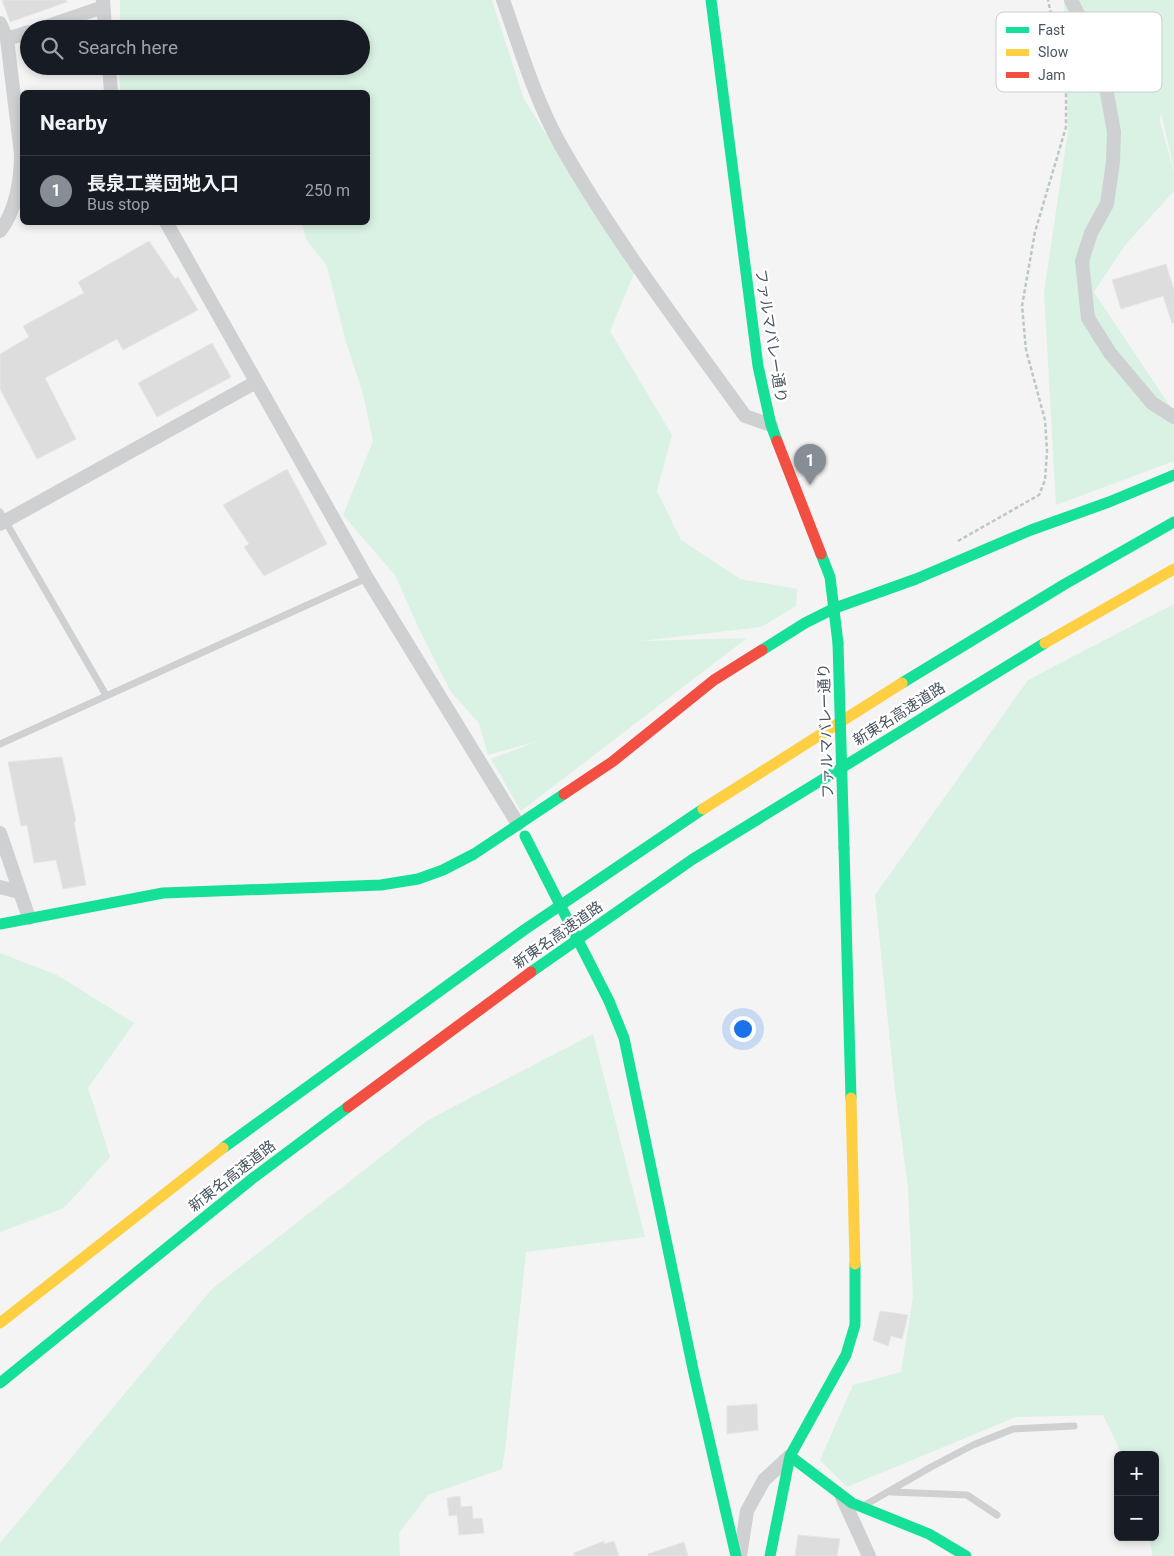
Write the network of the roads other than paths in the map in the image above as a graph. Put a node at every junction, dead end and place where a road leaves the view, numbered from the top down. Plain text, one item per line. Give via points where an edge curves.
1 (503, 0) edge
2 (711, 0) edge
3 (1071, 0) edge
4 (103, 4) edge
5 (1077, 12) edge
6 (62, 20) edge
7 (104, 20) edge
8 (0, 23) edge
9 (20, 35) edge
10 (7, 39) junction
11 (110, 75) edge
12 (111, 90) edge
13 (1107, 92) edge
14 (20, 146) edge
15 (20, 178) edge
16 (168, 225) edge
17 (0, 231) edge
18 (256, 382) junction
19 (1174, 417) edge
20 (771, 425) junction
21 (1174, 475) edge
22 (2, 519) edge
23 (1174, 522) edge
24 (1174, 569) edge
25 (367, 578) junction
26 (835, 608) junction
27 (106, 695) junction
28 (0, 744) edge
29 (521, 830) junction
30 (0, 833) edge
31 (0, 887) edge
32 (19, 892) junction
33 (29, 918) junction
34 (0, 924) edge
35 (0, 1324) edge
36 (0, 1383) edge
37 (1074, 1426) dead end
38 (790, 1456) junction
39 (890, 1492) junction
40 (842, 1497) junction
41 (861, 1508) junction
42 (997, 1515) dead end
43 (736, 1556) edge
44 (740, 1556) edge
45 (770, 1556) edge
46 (869, 1556) edge
47 (966, 1556) edge

1 - 20 street via 526,66 559,142 611,227 745,416
2 - 20 main road, ファルマバレー通り via 758,366
3 - 5 street
4 - 6 street
4 - 7 street
8 - 10 street
9 - 10 street
10 - 14 street
11 - 12 street
13 - 19 street via 1114,132 1113,162 1107,204 1091,233 1082,261 1088,318 1110,353 1152,403
15 - 17 street via 8,222
16 - 18 street
18 - 22 street
18 - 25 street
20 - 26 main road, ファルマバレー通り via 830,577
21 - 26 main road via 1015,536 916,579
22 - 27 lane
23 - 35 main road, 新東名高速道路 via 948,655 668,831 524,930 224,1147
24 - 36 main road, 新東名高速道路 via 1085,618 835,770 693,859 547,960 253,1178
25 - 27 lane
25 - 29 street
26 - 29 main road via 714,680
26 - 38 main road, ファルマバレー通り, bridge via 855,1325 846,1355
27 - 28 lane
29 - 33 main road via 443,870 418,879 382,885 163,893
29 - 43 main road, bridge via 609,1002 624,1038 694,1374
30 - 32 street
31 - 32 street
32 - 33 street
33 - 34 main road
37 - 39 lane via 1012,1429 931,1466
38 - 40 main road
38 - 44 street via 764,1480 746,1511
38 - 45 main road, ファルマバレー通り
39 - 41 lane
39 - 42 lane via 967,1495
40 - 41 main road
40 - 46 street
41 - 47 main road via 930,1533

